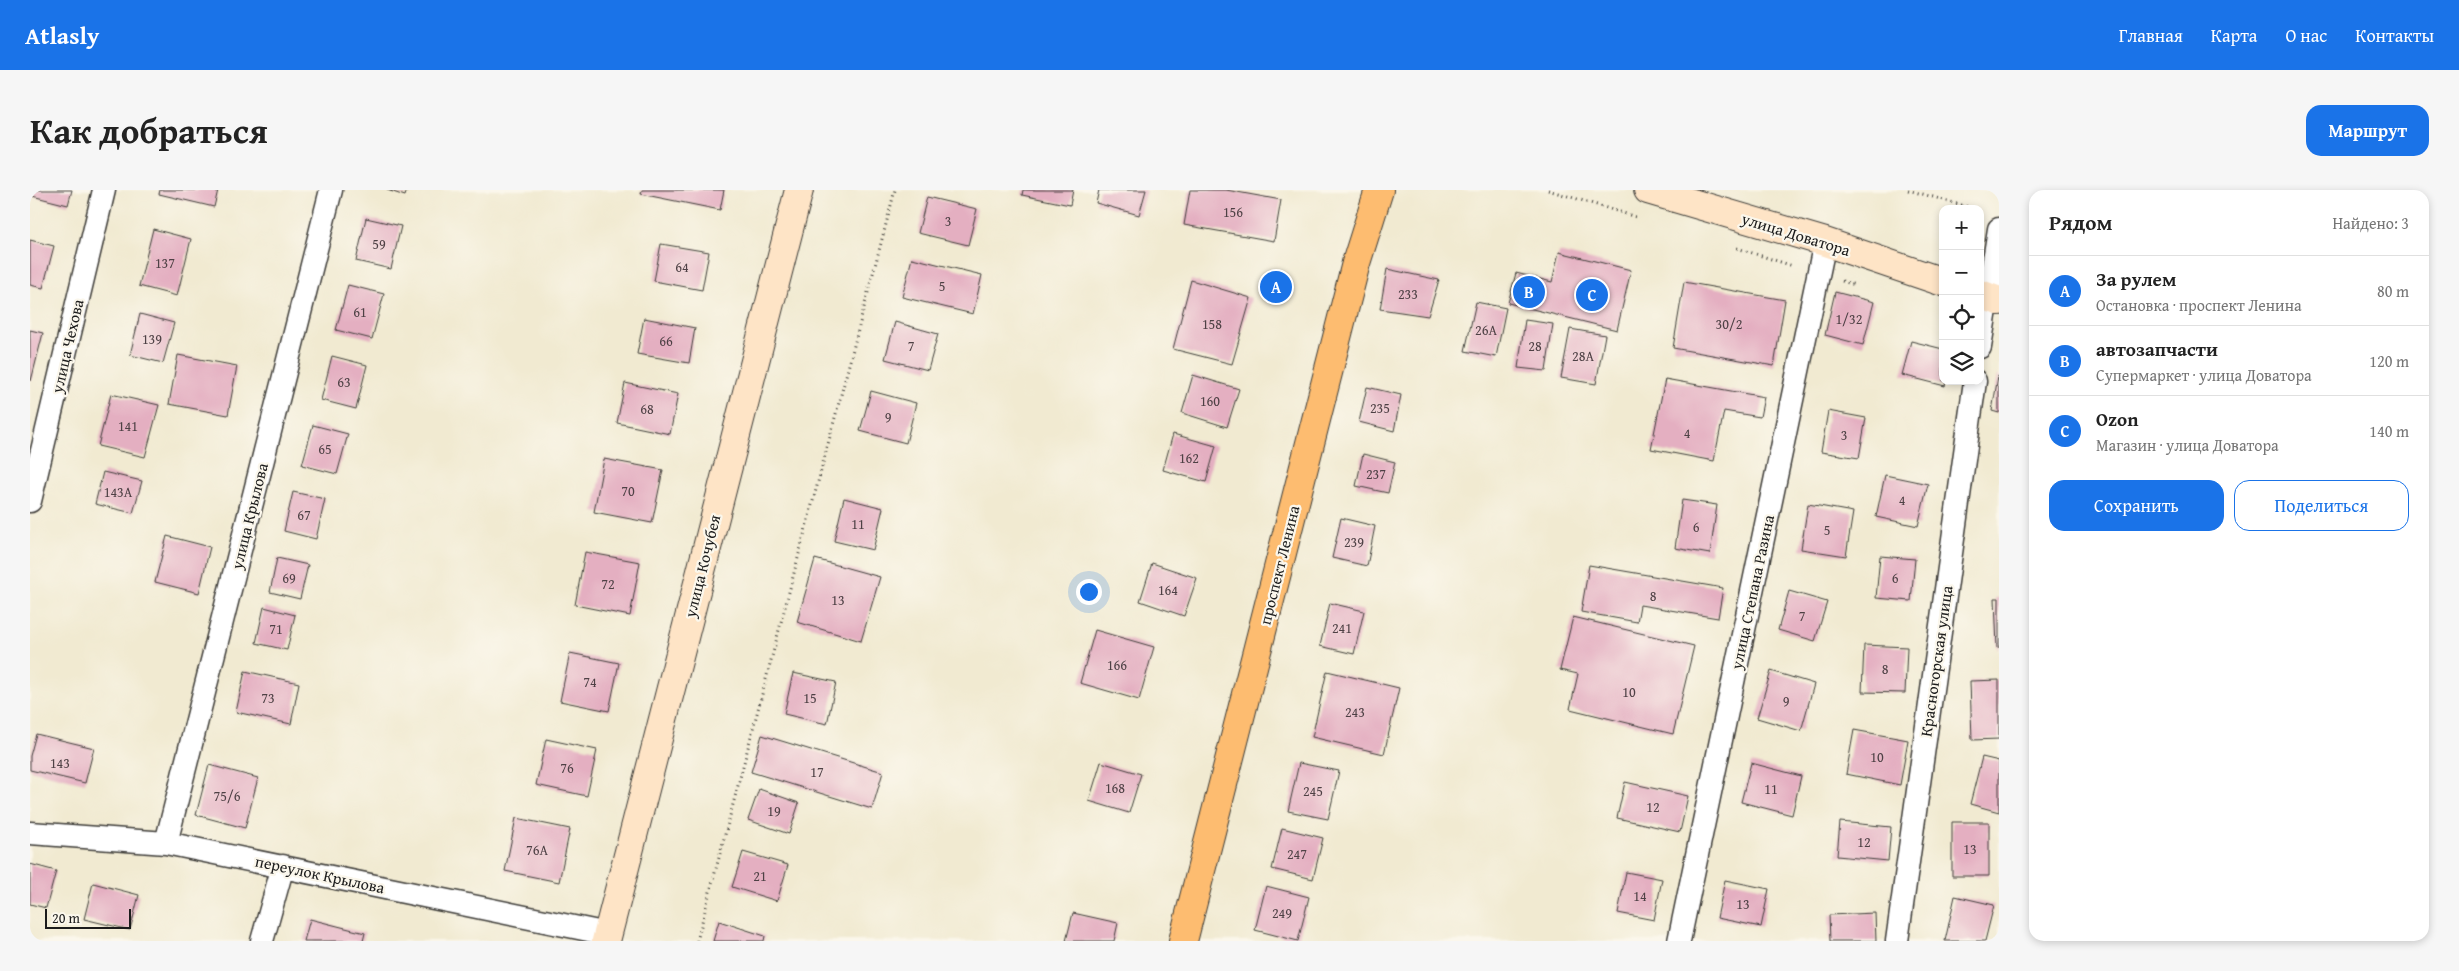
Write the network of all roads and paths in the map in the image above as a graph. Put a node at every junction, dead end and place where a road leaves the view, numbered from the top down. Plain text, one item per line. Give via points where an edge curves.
1 (104, 190) edge
2 (331, 190) edge
3 (798, 190) edge
4 (895, 190) edge
5 (1379, 190) edge
6 (1548, 190) edge
7 (1567, 190) edge
8 (1648, 190) edge
9 (1908, 190) edge
10 (1565, 196) junction
11 (1962, 205) edge
12 (1640, 218) dead end
13 (1999, 229) edge
14 (1825, 242) junction
15 (1734, 247) dead end
16 (1818, 273) junction
17 (1939, 281) edge
18 (1863, 287) dead end
19 (1989, 297) edge
20 (1981, 340) edge
21 (1975, 385) edge
22 (30, 501) edge
23 (30, 834) edge
24 (166, 842) junction
25 (283, 866) junction
26 (607, 938) edge
27 (262, 941) edge
28 (697, 941) edge
29 (1183, 941) edge
30 (1679, 941) edge
31 (1897, 941) edge

1 - 22 street, улица Чехова
2 - 24 street, улица Крылова
3 - 26 street, улица Кочубея
4 - 28 path
5 - 29 main road, проспект Ленина via 1354,272
6 - 10 path
7 - 10 path
8 - 14 street, улица Доватора
9 - 11 path
10 - 12 path
13 - 19 street
14 - 16 street, улица Степана Разина
14 - 17 street, улица Доватора
15 - 16 path
16 - 18 path
16 - 30 street, улица Степана Разина
19 - 20 street
21 - 31 street, Красногорская улица
23 - 24 street, переулок Крылова
24 - 25 street, переулок Крылова
25 - 26 street, переулок Крылова
25 - 27 street

